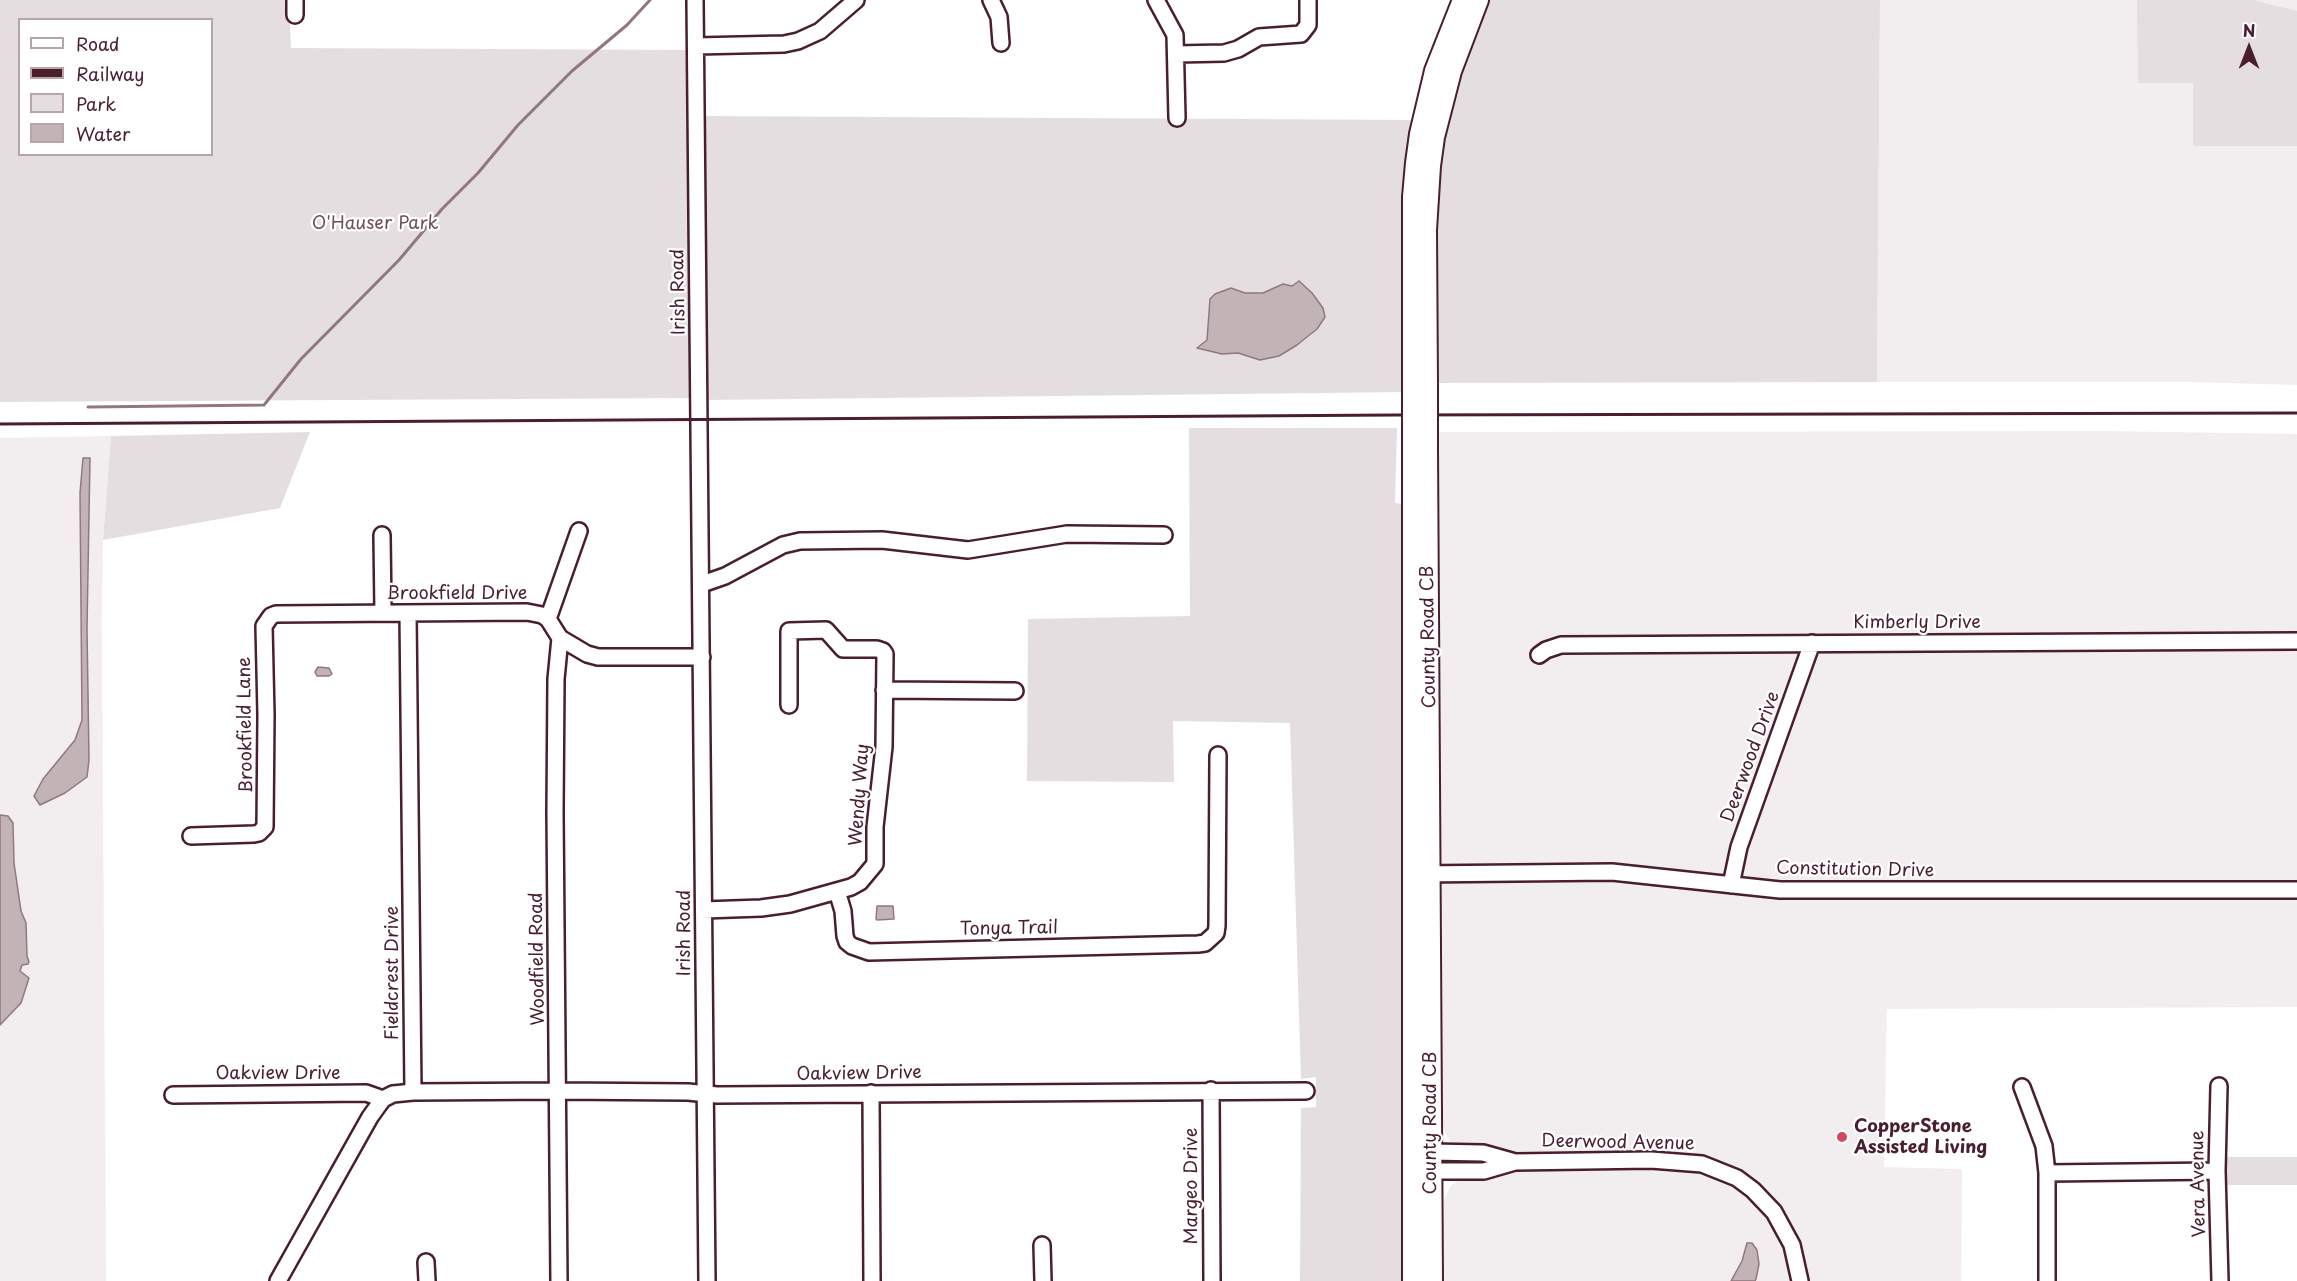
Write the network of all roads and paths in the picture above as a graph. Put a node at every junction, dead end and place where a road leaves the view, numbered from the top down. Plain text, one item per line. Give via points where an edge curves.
1 (695, 0) edge
2 (856, 0) edge
3 (991, 0) edge
4 (1156, 0) edge
5 (1308, 0) edge
6 (1463, 0) edge
7 (1478, 0) edge
8 (1001, 43) dead end
9 (696, 46) junction
10 (1176, 54) junction
11 (1177, 118) dead end
12 (1420, 386) junction
13 (579, 531) dead end
14 (382, 535) dead end
15 (1164, 535) dead end
16 (702, 584) junction
17 (383, 613) junction
18 (408, 613) junction
19 (548, 619) junction
20 (268, 620) joint
21 (560, 638) junction
22 (2297, 641) edge
23 (1812, 643) junction
24 (1539, 655) dead end
25 (702, 657) junction
26 (884, 690) junction
27 (1015, 691) dead end
28 (789, 705) dead end
29 (1218, 755) dead end
30 (191, 836) dead end
31 (1422, 874) junction
32 (1731, 885) junction
33 (2297, 890) edge
34 (837, 891) junction
35 (704, 910) junction
36 (2219, 1086) dead end
37 (2022, 1087) dead end
38 (1211, 1090) junction
39 (558, 1091) junction
40 (1306, 1091) dead end
41 (413, 1092) junction
42 (706, 1093) junction
43 (870, 1093) junction
44 (173, 1095) dead end
45 (383, 1099) junction
46 (1412, 1161) junction
47 (1431, 1161) junction
48 (2217, 1172) junction
49 (2047, 1173) junction
50 (1042, 1245) dead end
51 (426, 1263) dead end
52 (278, 1281) edge
53 (427, 1281) edge
54 (559, 1281) edge
55 (707, 1281) edge
56 (872, 1281) edge
57 (1042, 1281) edge
58 (1212, 1281) edge
59 (1413, 1281) edge
60 (1432, 1281) edge
61 (1800, 1281) edge
62 (2047, 1281) edge
63 (2220, 1281) edge

1 - 9 street, Irish Road
2 - 9 street via 819,31 798,41
3 - 8 street via 999,17
4 - 10 street via 1173,28
5 - 10 street via 1308,25 1296,35 1259,38 1232,52
6 - 12 main road, County Road CB via 1436,71 1416,163 1412,230
7 - 12 main road, County Road CB via 1451,71 1434,137
9 - 16 street, Irish Road
10 - 11 street
12 - 31 main road, County Road CB, bridge
13 - 19 street
14 - 17 street
15 - 16 street via 1067,534 968,550 882,540 800,541 783,545
16 - 25 street, Irish Road
17 - 18 street, Brookfield Drive
17 - 20 street, Brookfield Drive via 276,614
18 - 19 street, Brookfield Drive via 527,612
18 - 41 street, Fieldcrest Drive
19 - 21 street, Brookfield Drive
20 - 30 street, Brookfield Lane via 264,629 266,823 263,830 254,834
21 - 25 street, Brookfield Drive via 579,651 598,657
21 - 39 street, Woodfield Road via 555,812
22 - 23 street, Kimberly Drive
23 - 24 street, Kimberly Drive via 1561,645
23 - 32 street, Deerwood Drive via 1739,847
25 - 35 street, Irish Road
26 - 27 street
26 - 28 street, Wendy Way via 883,651 843,649 826,630 789,631
26 - 34 street, Wendy Way via 875,864 860,882
29 - 34 street, Tonya Trail via 1216,933 1198,944 869,951 848,942
31 - 32 street, Constitution Drive via 1612,872
31 - 46 main road, County Road CB
31 - 47 main road, County Road CB
32 - 33 street, Constitution Drive via 1780,890
34 - 35 street, Wendy Way via 777,906
35 - 42 street, Irish Road
36 - 48 street, Vera Avenue
37 - 49 street via 2042,1135
38 - 40 street, Oakview Drive
38 - 43 street, Oakview Drive
38 - 58 street, Margeo Drive
39 - 41 street, Oakview Drive
39 - 42 street, Oakview Drive
39 - 54 street, Woodfield Road
41 - 45 street
42 - 43 street, Oakview Drive
42 - 55 street, Irish Road
43 - 56 street
44 - 45 street, Oakview Drive via 366,1093
45 - 52 street
46 - 47 street, Deerwood Avenue
46 - 59 main road, County Road CB
47 - 60 main road, County Road CB
47 - 61 street, Deerwood Avenue via 1484,1171 1515,1162 1671,1161 1721,1170 1753,1190 1774,1212 1792,1245
48 - 49 street
48 - 63 street, Vera Avenue
49 - 62 street
50 - 57 street
51 - 53 street

